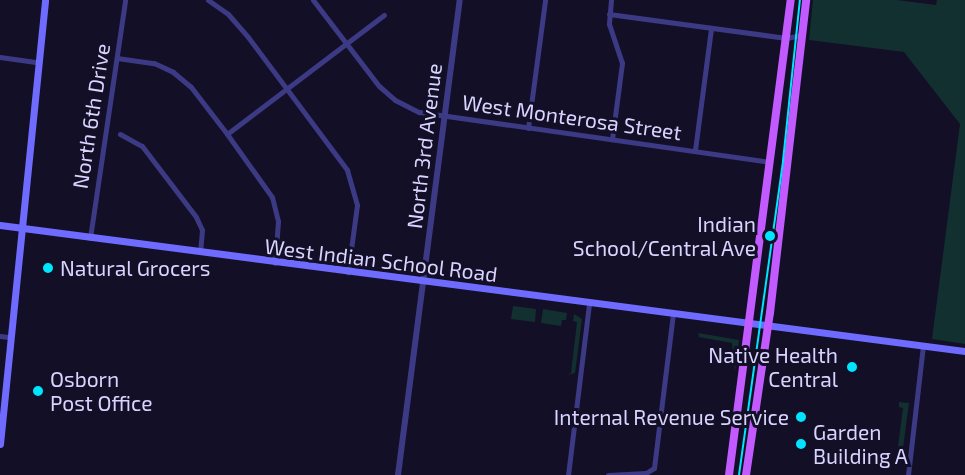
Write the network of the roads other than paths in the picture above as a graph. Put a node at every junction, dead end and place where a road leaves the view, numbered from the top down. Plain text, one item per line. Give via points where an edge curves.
1 (45, 0) edge
2 (124, 0) edge
3 (208, 0) edge
4 (312, 0) edge
5 (460, 0) edge
6 (545, 0) edge
7 (611, 0) edge
8 (791, 0) edge
9 (806, 0) edge
10 (609, 14) junction
11 (384, 15) dead end
12 (711, 28) junction
13 (802, 35) junction
14 (786, 38) junction
15 (346, 43) junction
16 (0, 57) edge
17 (117, 58) junction
18 (36, 62) junction
19 (286, 89) junction
20 (445, 117) junction
21 (528, 128) junction
22 (120, 134) dead end
23 (227, 134) junction
24 (612, 140) junction
25 (695, 150) junction
26 (770, 162) junction
27 (0, 225) edge
28 (20, 228) junction
29 (90, 238) junction
30 (200, 254) junction
31 (274, 263) junction
32 (348, 272) junction
33 (423, 281) junction
34 (589, 303) junction
35 (673, 314) junction
36 (754, 325) junction
37 (767, 327) junction
38 (0, 336) edge
39 (9, 337) junction
40 (923, 346) junction
41 (965, 351) edge
42 (0, 444) edge
43 (398, 475) edge
44 (568, 475) edge
45 (608, 475) edge
46 (729, 475) edge
47 (746, 475) edge
48 (908, 475) edge

1 - 18 main road
2 - 17 street, North 6th Drive
3 - 19 street via 228,14
4 - 15 street, West Monterosa Street
5 - 20 street, North 3rd Avenue
6 - 21 street
7 - 10 street
8 - 14 main road
9 - 13 main road
10 - 12 street
10 - 24 street via 621,63
11 - 15 street
12 - 14 street
12 - 25 street
13 - 14 street
13 - 37 main road
14 - 26 main road
15 - 19 street
15 - 20 street, West Monterosa Street via 394,100 419,112
16 - 18 street
17 - 23 street via 154,63 174,72 191,87
17 - 29 street, North 6th Drive
18 - 28 main road
19 - 23 street
19 - 32 street via 338,156 354,186 357,205
20 - 21 street, West Monterosa Street
20 - 33 street, North 3rd Avenue
21 - 24 street, West Monterosa Street
22 - 30 street via 142,146 196,217 202,230
23 - 31 street via 272,197 278,221
24 - 25 street, West Monterosa Street
25 - 26 street, West Monterosa Street
26 - 36 main road
27 - 28 main road, West Indian School Road
28 - 29 main road, West Indian School Road
28 - 39 main road
29 - 30 main road, West Indian School Road
30 - 31 main road, West Indian School Road
31 - 32 main road, West Indian School Road
32 - 33 main road, West Indian School Road
33 - 34 main road, West Indian School Road
33 - 43 street, North 3rd Avenue
34 - 35 main road, West Indian School Road
34 - 44 street
35 - 36 main road, West Indian School Road
35 - 45 street via 654,468 645,473
36 - 37 main road, West Indian School Road
36 - 46 main road
37 - 40 main road, West Indian School Road
37 - 47 main road
38 - 39 street
39 - 42 main road
40 - 41 main road, West Indian School Road
40 - 48 street

